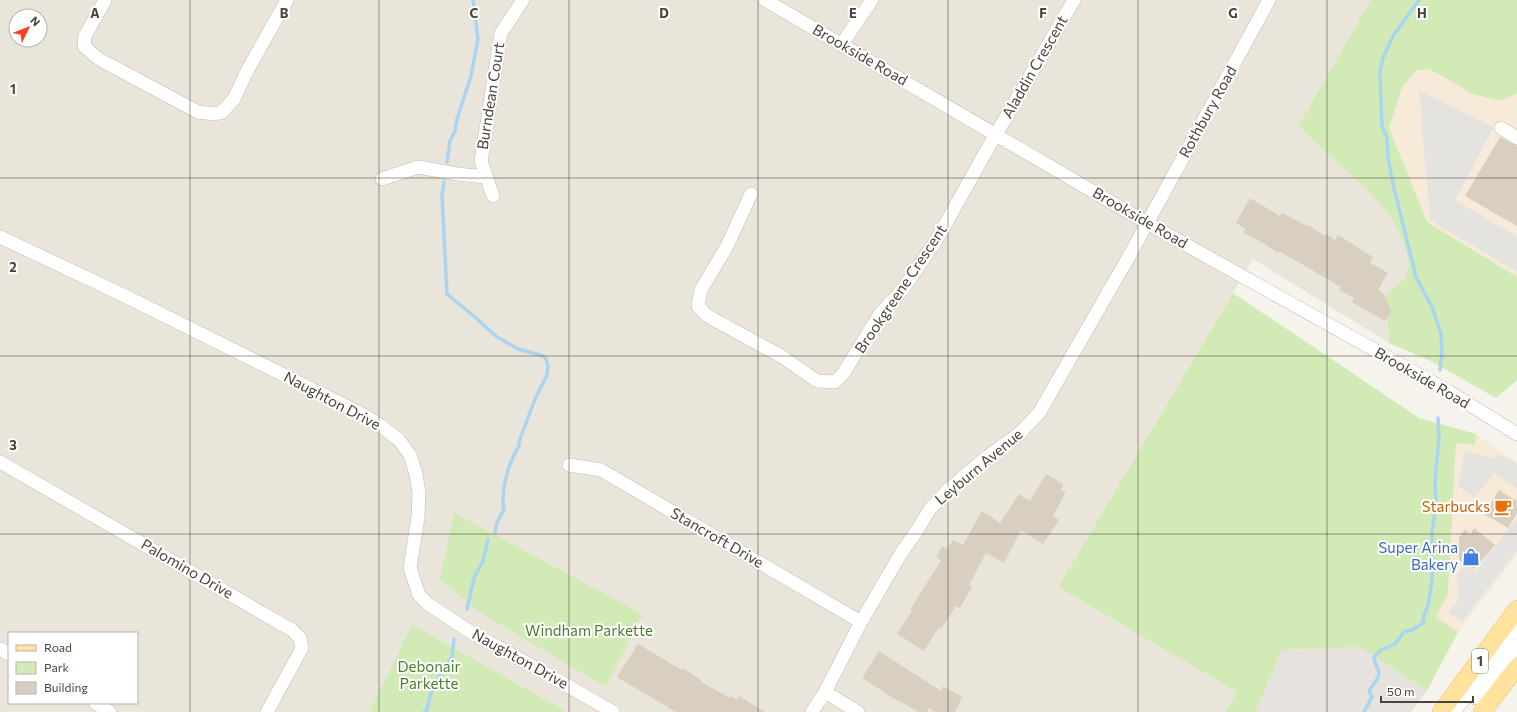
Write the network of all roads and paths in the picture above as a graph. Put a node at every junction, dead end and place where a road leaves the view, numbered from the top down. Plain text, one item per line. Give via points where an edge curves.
1 (105, 0) edge
2 (287, 0) edge
3 (523, 0) edge
4 (765, 0) edge
5 (872, 0) edge
6 (1074, 0) edge
7 (1269, 0) edge
8 (841, 45) junction
9 (1501, 128) dead end
10 (996, 134) junction
11 (1517, 138) edge
12 (486, 177) junction
13 (382, 179) dead end
14 (751, 194) dead end
15 (492, 196) dead end
16 (1147, 223) junction
17 (0, 237) edge
18 (1517, 434) edge
19 (0, 462) edge
20 (569, 465) dead end
21 (1517, 609) edge
22 (861, 622) junction
23 (1517, 628) edge
24 (1517, 646) edge
25 (1517, 667) edge
26 (825, 692) junction
27 (97, 704) edge
28 (110, 712) edge
29 (267, 712) edge
30 (614, 712) edge
31 (812, 712) edge
32 (858, 712) edge
33 (1441, 712) edge
34 (1454, 712) edge
35 (1464, 712) edge
36 (1482, 712) edge

1 - 2 street via 85,36 84,46 90,53 100,61 198,112 214,114 222,112 234,99
3 - 12 street, Burndean Court via 501,33 481,161
4 - 8 street, Brookside Road
5 - 8 street
6 - 10 street, Aladdin Crescent
7 - 16 street, Rothbury Road
8 - 10 street, Brookside Road
9 - 11 street
10 - 14 street, Brookgreene Crescent via 936,241 903,289 880,314 843,374 835,382 817,381 782,356 705,314 698,306 701,290 727,246
10 - 16 street, Brookside Road
12 - 13 street via 418,167
12 - 15 street, Burndean Court
16 - 18 street, Brookside Road via 1448,391
16 - 22 street, Leyburn Avenue via 1039,413 1020,433 987,457 930,509
17 - 30 street, Naughton Drive via 123,295 364,415 381,426 399,440 410,455 416,474 419,493 418,517 410,568 419,595 428,604 469,631
19 - 29 street, Palomino Drive via 292,630 300,638 302,648
20 - 22 street, Stancroft Drive via 601,470
21 - 33 main road, 1
22 - 26 street, Leyburn Avenue
23 - 34 street
24 - 35 street
25 - 36 main road, 1
26 - 31 street, Leyburn Avenue
26 - 32 street
27 - 28 street

